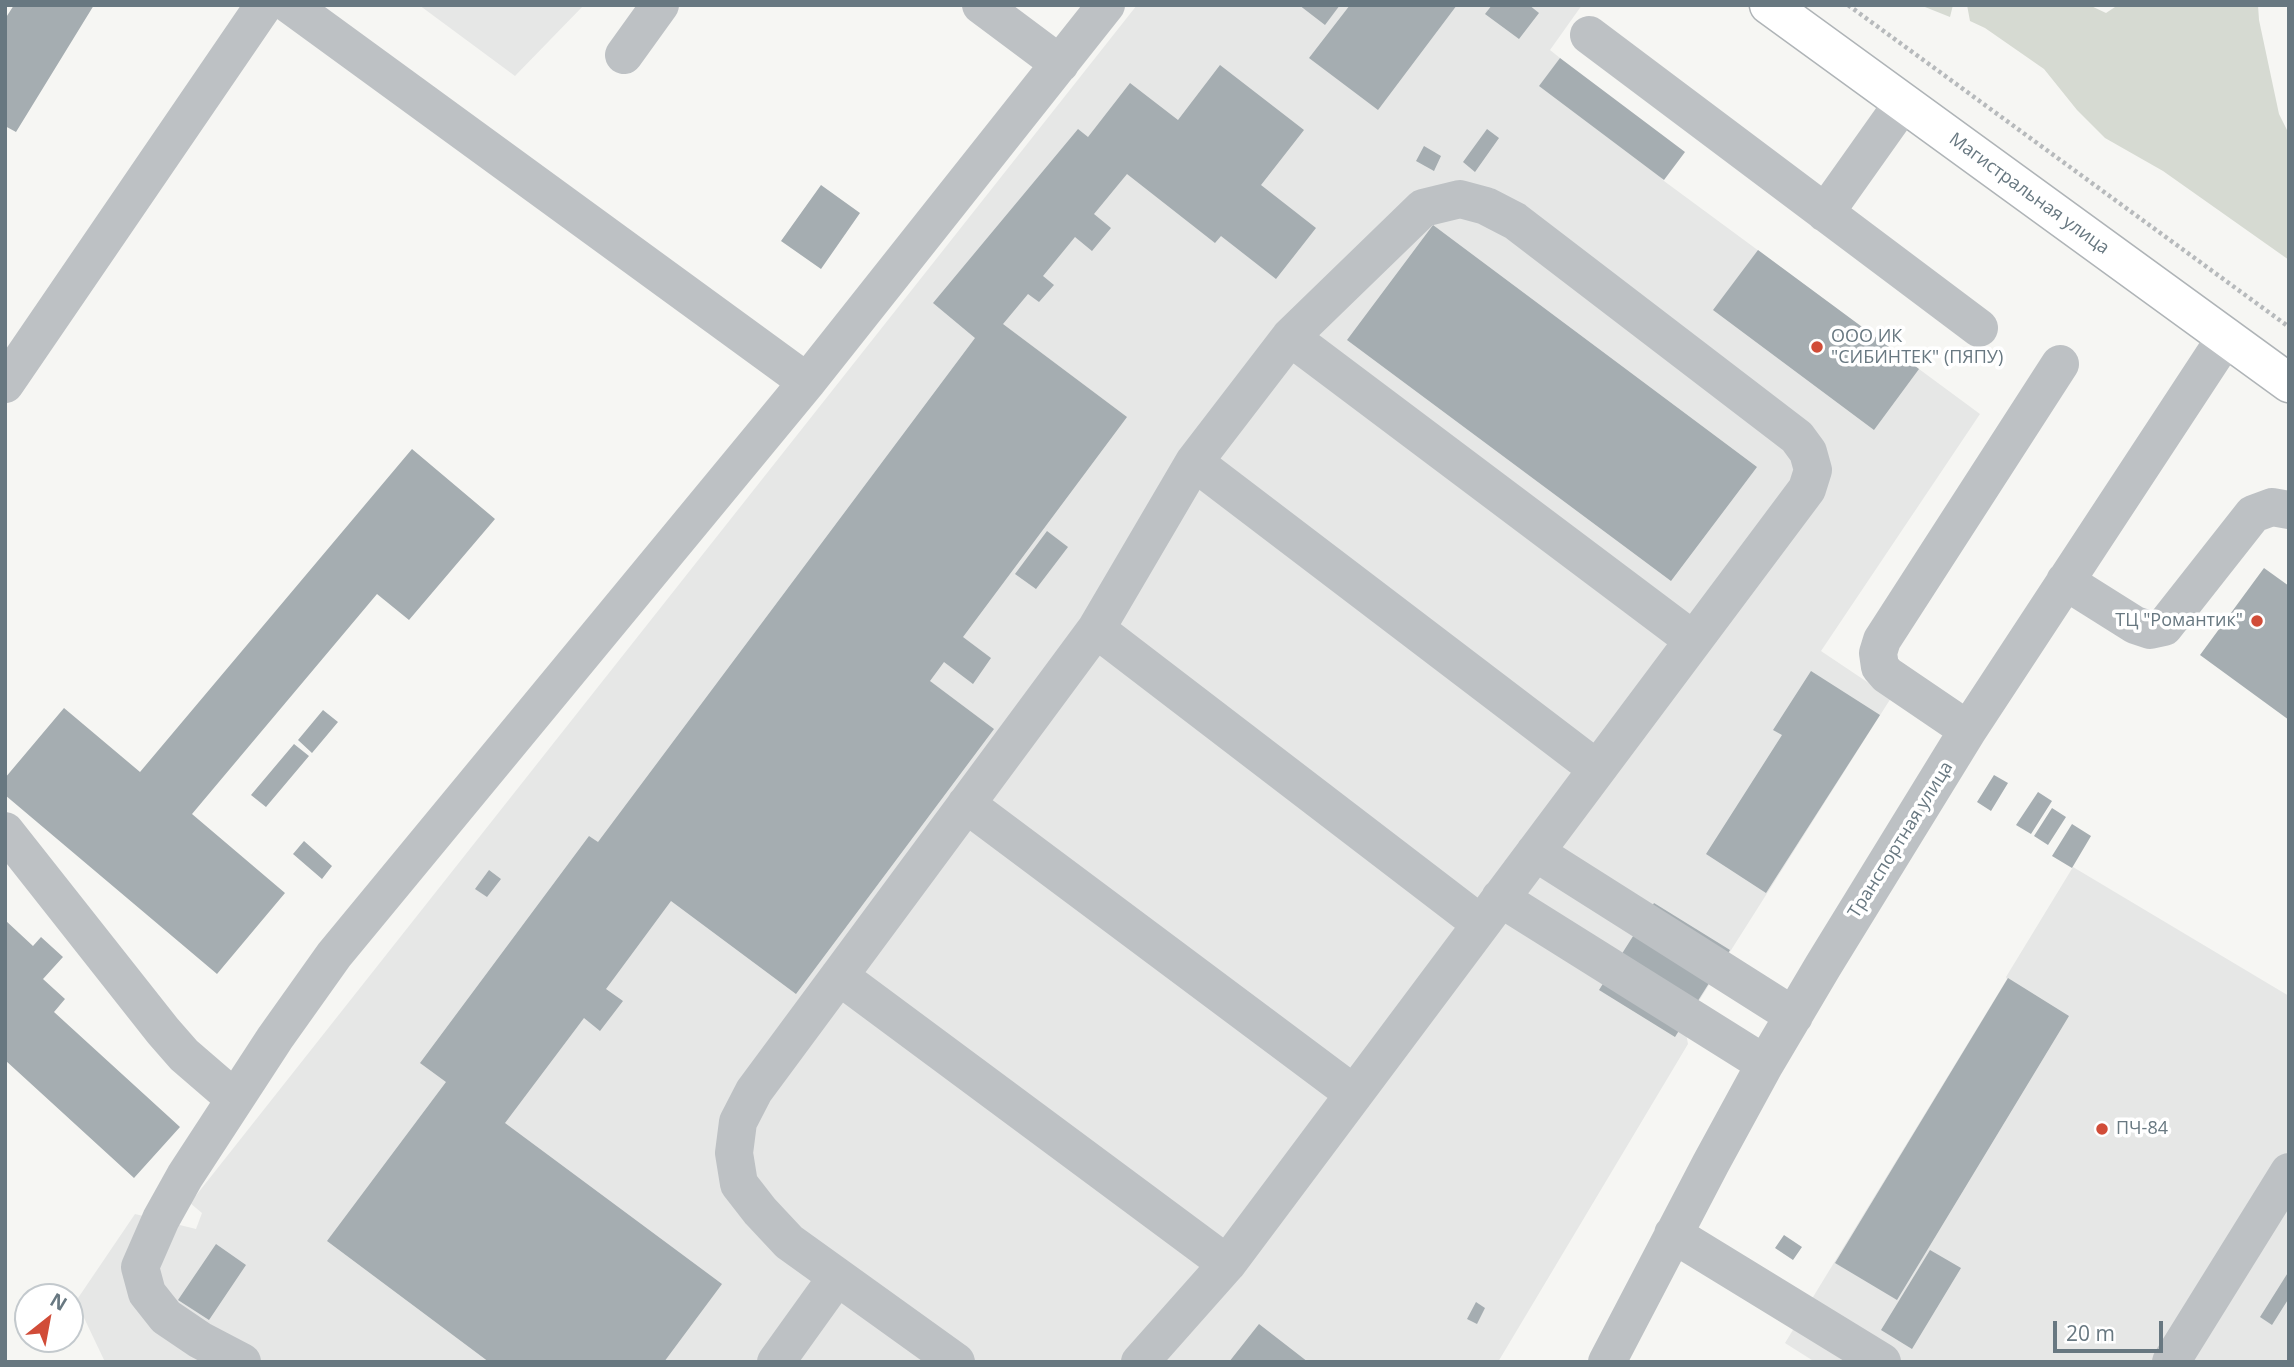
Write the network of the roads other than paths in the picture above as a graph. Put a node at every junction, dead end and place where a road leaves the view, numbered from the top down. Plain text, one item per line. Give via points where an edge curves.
1 (264, 5) edge
2 (290, 5) edge
3 (660, 5) edge
4 (981, 5) edge
5 (1106, 5) edge
6 (1769, 5) edge
7 (1588, 35) dead end
8 (624, 55) dead end
9 (1060, 64) junction
10 (1903, 103) junction
11 (1825, 213) junction
12 (1979, 328) dead end
13 (1290, 337) junction
14 (2226, 337) junction
15 (2060, 364) dead end
16 (807, 382) junction
17 (2289, 383) edge
18 (5, 384) edge
19 (1194, 463) junction
20 (2289, 510) edge
21 (2065, 581) junction
22 (1096, 628) junction
23 (1693, 640) junction
24 (1968, 730) junction
25 (1597, 769) junction
26 (966, 804) junction
27 (5, 831) edge
28 (1535, 852) junction
29 (1491, 911) junction
30 (839, 976) junction
31 (1794, 1016) junction
32 (1765, 1064) junction
33 (1353, 1094) junction
34 (235, 1099) junction
35 (2289, 1172) edge
36 (1674, 1234) junction
37 (1227, 1264) junction
38 (837, 1277) junction
39 (215, 1351) edge
40 (242, 1362) edge
41 (776, 1362) edge
42 (956, 1362) edge
43 (1140, 1362) edge
44 (1607, 1362) edge
45 (1882, 1362) edge
46 (2171, 1362) edge

1 - 18 street
2 - 16 street
3 - 8 street
4 - 9 street
5 - 9 street
6 - 10 main road, Магистральная улица
7 - 11 street
9 - 16 street
10 - 11 street
10 - 14 main road, Магистральная улица
11 - 12 street
13 - 19 street
13 - 23 street
13 - 23 street via 1423,208 1460,199 1515,221 1797,437 1808,452 1813,470 1807,489
14 - 17 main road, Магистральная улица
14 - 21 street, Транспортная улица
15 - 24 street via 1882,639 1878,653 1887,675
16 - 34 street via 334,955
19 - 22 street
19 - 25 street
20 - 21 street via 2272,507 2253,514 2164,627 2150,630 2135,625
21 - 24 street, Транспортная улица
22 - 26 street
22 - 29 street
23 - 25 street
24 - 31 street, Транспортная улица
25 - 28 street
26 - 30 street
26 - 33 street
27 - 34 street via 163,1031
28 - 29 street
28 - 31 street
29 - 32 street
29 - 33 street
30 - 37 street
30 - 38 street via 754,1091 738,1122 734,1153 739,1184 760,1211 789,1242
31 - 32 street, Транспортная улица
32 - 36 street, Транспортная улица
33 - 37 street
34 - 39 street via 173,1198 140,1267 147,1293 166,1317
35 - 46 street
36 - 44 street, Транспортная улица
36 - 45 street
37 - 43 street
38 - 41 street
38 - 42 street
39 - 40 street

